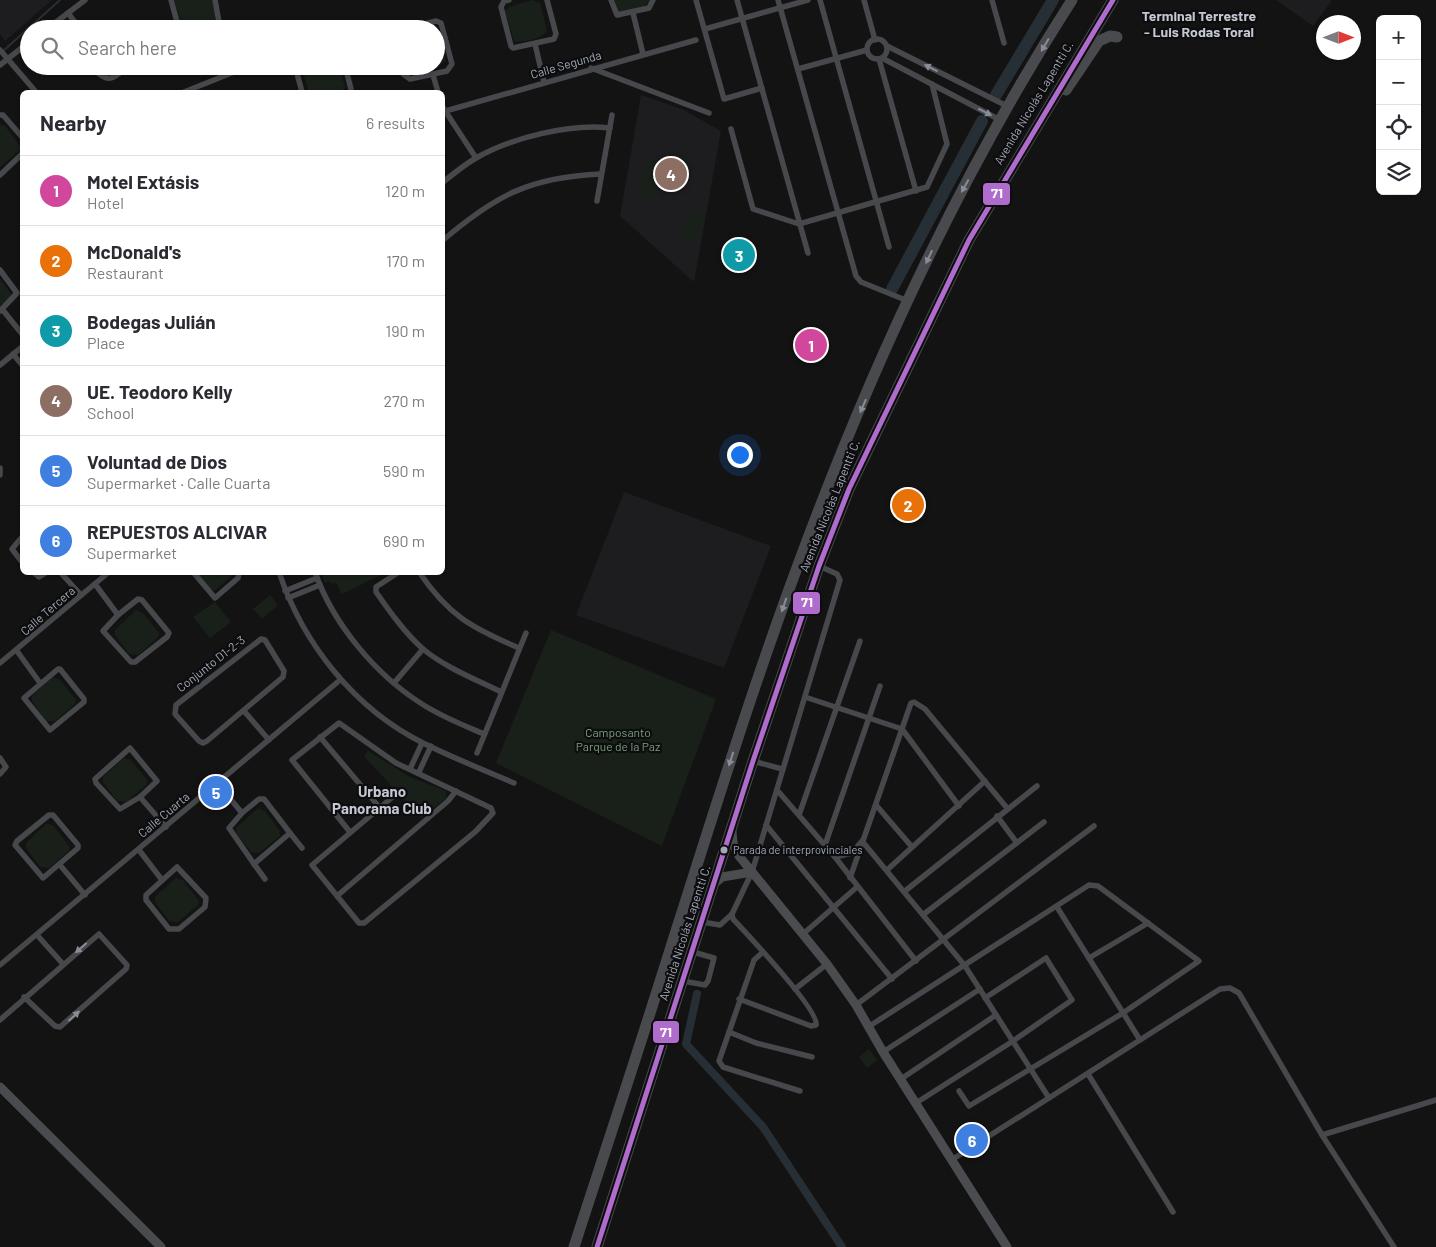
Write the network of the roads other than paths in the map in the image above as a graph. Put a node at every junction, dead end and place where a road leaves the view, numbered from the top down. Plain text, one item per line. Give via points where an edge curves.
1 (85, 0) edge
2 (171, 0) edge
3 (215, 0) edge
4 (509, 0) edge
5 (547, 0) edge
6 (611, 0) edge
7 (653, 0) edge
8 (696, 0) edge
9 (737, 0) edge
10 (778, 0) edge
11 (808, 0) edge
12 (820, 0) edge
13 (864, 0) edge
14 (992, 0) edge
15 (1072, 0) edge
16 (1113, 0) edge
17 (780, 8) junction
18 (68, 13) junction
19 (632, 13) junction
20 (742, 18) junction
21 (59, 20) edge
22 (73, 20) edge
23 (177, 20) edge
24 (219, 20) edge
25 (704, 29) junction
26 (445, 32) edge
27 (1117, 37) dead end
28 (696, 40) dead end
29 (875, 40) junction
30 (1004, 43) dead end
31 (535, 44) junction
32 (887, 46) junction
33 (20, 49) edge
34 (0, 50) edge
35 (867, 50) junction
36 (643, 54) junction
37 (8, 58) junction
38 (836, 58) junction
39 (880, 59) junction
40 (0, 65) edge
41 (591, 68) junction
42 (798, 69) junction
43 (445, 71) edge
44 (20, 73) edge
45 (22, 75) edge
46 (100, 75) edge
47 (117, 75) edge
48 (226, 75) edge
49 (297, 75) edge
50 (347, 75) edge
51 (406, 75) edge
52 (433, 75) joint
53 (544, 82) junction
54 (932, 84) junction
55 (762, 88) junction
56 (34, 90) edge
57 (189, 90) edge
58 (301, 90) edge
59 (351, 90) edge
60 (437, 90) edge
61 (1009, 106) junction
62 (445, 110) edge
63 (445, 113) edge
64 (709, 113) dead end
65 (0, 115) edge
66 (612, 115) dead end
67 (1002, 121) junction
68 (610, 128) junction
69 (731, 129) dead end
70 (20, 135) edge
71 (20, 156) edge
72 (476, 158) junction
73 (601, 174) junction
74 (0, 175) edge
75 (445, 181) edge
76 (1000, 186) junction
77 (916, 191) junction
78 (597, 201) dead end
79 (876, 202) junction
80 (837, 213) junction
81 (799, 224) junction
82 (445, 239) edge
83 (889, 247) dead end
84 (808, 253) dead end
85 (0, 270) edge
86 (909, 301) junction
87 (1, 310) edge
88 (20, 332) edge
89 (20, 348) edge
90 (13, 354) junction
91 (20, 363) edge
92 (0, 365) edge
93 (0, 468) edge
94 (0, 475) edge
95 (20, 539) edge
96 (20, 559) edge
97 (819, 566) junction
98 (63, 575) edge
99 (106, 575) edge
100 (195, 575) edge
101 (238, 575) edge
102 (280, 575) edge
103 (316, 575) edge
104 (394, 575) edge
105 (421, 575) edge
106 (95, 584) junction
107 (320, 585) junction
108 (285, 591) junction
109 (82, 595) junction
110 (288, 598) junction
111 (118, 615) junction
112 (526, 633) dead end
113 (860, 641) dead end
114 (519, 648) junction
115 (423, 649) junction
116 (17, 651) junction
117 (0, 662) edge
118 (340, 680) junction
119 (40, 683) junction
120 (394, 683) junction
121 (880, 686) dead end
122 (501, 692) junction
123 (805, 697) junction
124 (839, 707) junction
125 (244, 711) junction
126 (868, 718) junction
127 (902, 728) junction
128 (484, 734) junction
129 (320, 737) junction
130 (269, 740) junction
131 (422, 743) junction
132 (431, 746) junction
133 (477, 753) dead end
134 (0, 758) edge
135 (753, 761) junction
136 (410, 769) junction
137 (782, 769) junction
138 (419, 772) junction
139 (0, 774) edge
140 (986, 781) junction
141 (514, 783) dead end
142 (218, 784) junction
143 (1037, 786) dead end
144 (777, 790) junction
145 (456, 791) junction
146 (395, 795) dead end
147 (140, 797) junction
148 (876, 804) junction
149 (959, 806) junction
150 (380, 808) junction
151 (1007, 808) junction
152 (242, 813) junction
153 (799, 815) junction
154 (997, 816) junction
155 (1044, 822) dead end
156 (766, 825) junction
157 (1094, 826) dead end
158 (166, 827) junction
159 (732, 830) junction
160 (350, 832) junction
161 (290, 833) junction
162 (862, 841) junction
163 (1017, 842) junction
164 (825, 845) junction
165 (912, 847) junction
166 (302, 848) dead end
167 (139, 850) junction
168 (835, 857) junction
169 (254, 864) junction
170 (60, 865) junction
171 (887, 870) junction
172 (752, 872) junction
173 (850, 878) junction
174 (266, 879) dead end
175 (162, 880) junction
176 (715, 883) junction
177 (857, 887) junction
178 (905, 891) junction
179 (85, 895) junction
180 (337, 896) junction
181 (835, 907) junction
182 (1057, 907) junction
183 (732, 914) junction
184 (924, 914) junction
185 (702, 922) junction
186 (1148, 923) junction
187 (804, 934) junction
188 (37, 935) junction
189 (943, 941) junction
190 (693, 952) junction
191 (763, 952) junction
192 (1089, 958) junction
193 (1, 961) edge
194 (916, 961) junction
195 (63, 964) junction
196 (827, 964) junction
197 (965, 966) junction
198 (892, 979) junction
199 (683, 981) junction
200 (795, 989) junction
201 (980, 989) junction
202 (24, 997) junction
203 (986, 998) junction
204 (740, 999) junction
205 (856, 1004) junction
206 (1123, 1013) junction
207 (996, 1015) junction
208 (0, 1020) edge
209 (868, 1026) junction
210 (729, 1032) junction
211 (1140, 1040) junction
212 (1013, 1041) junction
213 (883, 1052) junction
214 (812, 1056) dead end
215 (1030, 1068) junction
216 (1088, 1074) junction
217 (900, 1079) junction
218 (0, 1087) edge
219 (800, 1091) dead end
220 (959, 1091) dead end
221 (1048, 1098) junction
222 (1436, 1100) edge
223 (916, 1103) junction
224 (1322, 1135) junction
225 (953, 1159) junction
226 (590, 1200) junction
227 (117, 1204) junction
228 (1173, 1212) dead end
229 (153, 1247) edge
230 (160, 1247) edge
231 (566, 1247) edge
232 (574, 1247) edge
233 (597, 1247) edge
234 (1007, 1247) edge
235 (1394, 1247) edge

1 - 18 street
2 - 23 street
3 - 24 street
4 - 31 street via 504,1 501,7 511,46
5 - 31 street via 556,34 554,39
6 - 19 street via 615,14
7 - 19 street via 649,8
8 - 25 street
9 - 20 street
10 - 17 street
11 - 17 street
12 - 38 street
13 - 29 street
14 - 30 street
15 -> 61 highway, Avenida Nicolás Lapentti C.
16 - 76 highway, Avenida Nicolás Lapentti C.
17 - 20 street
17 - 42 street
18 - 21 street
18 - 22 street
19 - 36 street
20 - 25 street
20 - 55 street
25 - 55 street via 724,98
26 - 43 street via 452,64
27 - 76 highway via 1099,41
28 - 36 street, Calle Segunda
29 - 32 street via 883,41
29 - 35 street
31 - 53 street
32 - 39 street
61 -> 32 street
33 - 37 street
34 - 37 street
35 - 38 street
35 - 39 street via 870,57
36 - 41 street, Calle Segunda
37 - 40 street
37 - 44 street
38 - 42 street
38 - 79 street
39 - 54 street
39 - 77 street
41 - 53 street, Calle Segunda
41 - 64 street
42 - 80 street
45 - 56 street
46 - 47 street via 106,79
48 - 57 street
49 - 58 street
50 - 59 street
51 - 52 street via 407,78
52 - 60 street
53 - 62 street, Calle Segunda
54 -> 67 street
54 - 77 street via 948,144 927,186
55 - 81 street
61 - 67 highway, Avenida Nicolás Lapentti C.
63 - 72 street
65 - 70 street
66 - 68 street
67 -> 86 highway, Avenida Nicolás Lapentti C. via 950,213
68 - 72 street via 566,130 518,140
68 - 73 street
69 - 81 street via 753,209
71 - 74 street
72 - 75 street
73 - 78 street
73 - 82 street via 550,179 512,191
76 - 97 highway, Avenida Nicolás Lapentti C. via 865,454
77 - 79 street
79 - 80 street
79 - 83 street
80 - 81 street
80 - 86 street via 856,276 861,282
81 - 84 street
85 - 87 street via 17,293
86 -> 226 highway, Avenida Nicolás Lapentti C. via 841,454 798,565 733,753
87 - 88 street
89 - 90 street
90 - 91 street
90 - 92 street
93 - 94 street
95 - 96 street via 12,549
97 - 123 street via 837,574 840,580
97 - 135 highway, Avenida Nicolás Lapentti C.
98 - 109 street
99 - 106 street, Calle Tercera
100 - 101 street via 214,598
102 - 108 street
103 - 107 street
103 - 108 street
104 - 115 street via 378,584 376,592 398,623
105 - 114 street via 436,597 462,620
106 - 109 street, Calle Tercera
106 - 111 street
107 - 110 street
107 - 120 street via 346,630
108 - 110 street
109 - 116 street, Calle Tercera
110 - 118 street via 314,645
111 - 111 street via 103,631 128,661 135,662 167,636 168,630 142,600 138,599
112 - 114 street
113 - 124 street
114 - 122 street
115 - 120 street
115 - 122 street via 452,668
116 - 117 street, Calle Tercera
116 - 119 street
118 - 130 street, Calle Cuarta
118 - 131 street via 380,716
119 - 119 street via 24,698 50,730 84,702 84,696 60,669
120 - 128 street via 436,712
121 - 126 street
122 - 128 street
123 - 124 street
123 - 137 street
124 - 126 street
124 - 153 street
125 - 125 street, Conjunto D1-2-3 via 285,674 261,638 174,709 203,743
125 - 130 street
126 - 127 street
126 - 164 street
127 - 140 street via 911,703 916,702
127 - 148 street
127 - 149 street
128 - 133 street
129 - 136 street via 337,723 341,724 396,763
129 - 150 street
129 - 160 street via 293,758 293,762
130 - 142 street, Calle Cuarta
131 - 132 street
131 - 136 street
132 - 138 street
132 - 141 street
134 - 139 street via 6,767
135 - 137 street
135 - 159 highway, Avenida Nicolás Lapentti C.
136 - 138 street
137 - 144 street
138 - 145 street
140 - 149 street
140 - 151 street
142 - 152 street
142 - 158 street, Calle Cuarta
143 - 151 street
144 - 153 street
144 - 156 street
145 - 180 street
145 - 180 street via 491,808 493,813 364,923 359,923
146 - 150 street
147 - 147 street via 155,784 156,778 130,748 96,776 96,783 120,809
147 - 158 street
148 - 162 street
148 - 165 street
149 - 165 street
150 - 160 street
151 - 154 street
152 - 161 street via 259,799 264,799
152 - 169 street via 230,825 230,832
153 - 164 street
154 - 163 street
154 - 178 street
155 - 163 street
156 - 172 street
156 - 181 street
157 - 189 street
158 - 167 street, Calle Cuarta
159 - 172 street via 733,843
159 - 176 highway, Avenida Nicolás Lapentti C.
160 - 180 street via 312,866
161 - 166 street
161 - 169 street
162 - 168 street via 852,853
162 - 171 street
162 - 173 street
163 - 184 street
164 - 168 street
165 - 171 street
167 - 175 street
167 - 179 street, Calle Cuarta
168 - 173 street
169 - 174 street
170 - 170 street via 76,851 78,845 49,815 15,845 43,878
170 - 179 street
171 - 178 street
172 - 176 street via 722,877
172 - 183 street
172 - 187 street
173 - 177 street
175 - 175 street via 146,895 146,900 170,929 179,929 205,906 206,898 177,867
176 - 185 highway, Avenida Nicolás Lapentti C.
177 - 181 street
177 - 194 street
178 - 184 street
179 - 188 street, Calle Cuarta
181 - 187 street
181 - 198 street
182 - 186 street via 1093,884
182 - 192 street
182 - 197 street
183 - 185 street via 720,925
183 - 191 street
184 - 189 street
185 - 190 highway, Avenida Nicolás Lapentti C.
186 - 192 street
186 - 206 street via 1199,961
187 - 196 street
188 - 193 street, Calle Cuarta
188 - 195 street
189 - 194 street
189 - 197 street
190 - 199 highway, Avenida Nicolás Lapentti C.
190 - 199 street via 714,958 714,962 705,985
191 - 200 street
191 - 204 street via 754,960
192 - 206 street
194 - 198 street
195 - 202 street
202 -> 195 street via 60,1028 127,966 99,934
196 - 200 street
196 - 205 street
197 - 201 street
197 - 209 street
198 - 205 street
199 - 233 highway, Avenida Nicolás Lapentti C.
200 - 204 street via 816,1017 816,1025 811,1026
201 - 203 street
201 - 213 street
202 - 208 street
203 - 207 street
203 - 212 street via 1044,958 1048,959 1072,1000
204 - 210 street
205 - 209 street
206 - 211 street
206 - 215 street
207 - 212 street
207 - 217 street
209 - 213 street
210 - 214 street via 756,1043
210 - 219 street via 720,1058 721,1066
211 - 216 street
211 - 224 street via 1220,989 1230,988 1238,993
212 - 215 street
212 - 223 street
213 - 217 street
215 - 220 street via 968,1106
215 - 221 street
216 - 221 street
216 - 228 street
217 - 223 street
218 - 227 main road
221 - 225 street
222 - 224 street
223 - 225 street
224 - 235 street
225 - 234 street
226 - 231 highway
226 - 232 highway
227 - 229 main road
227 - 230 main road

